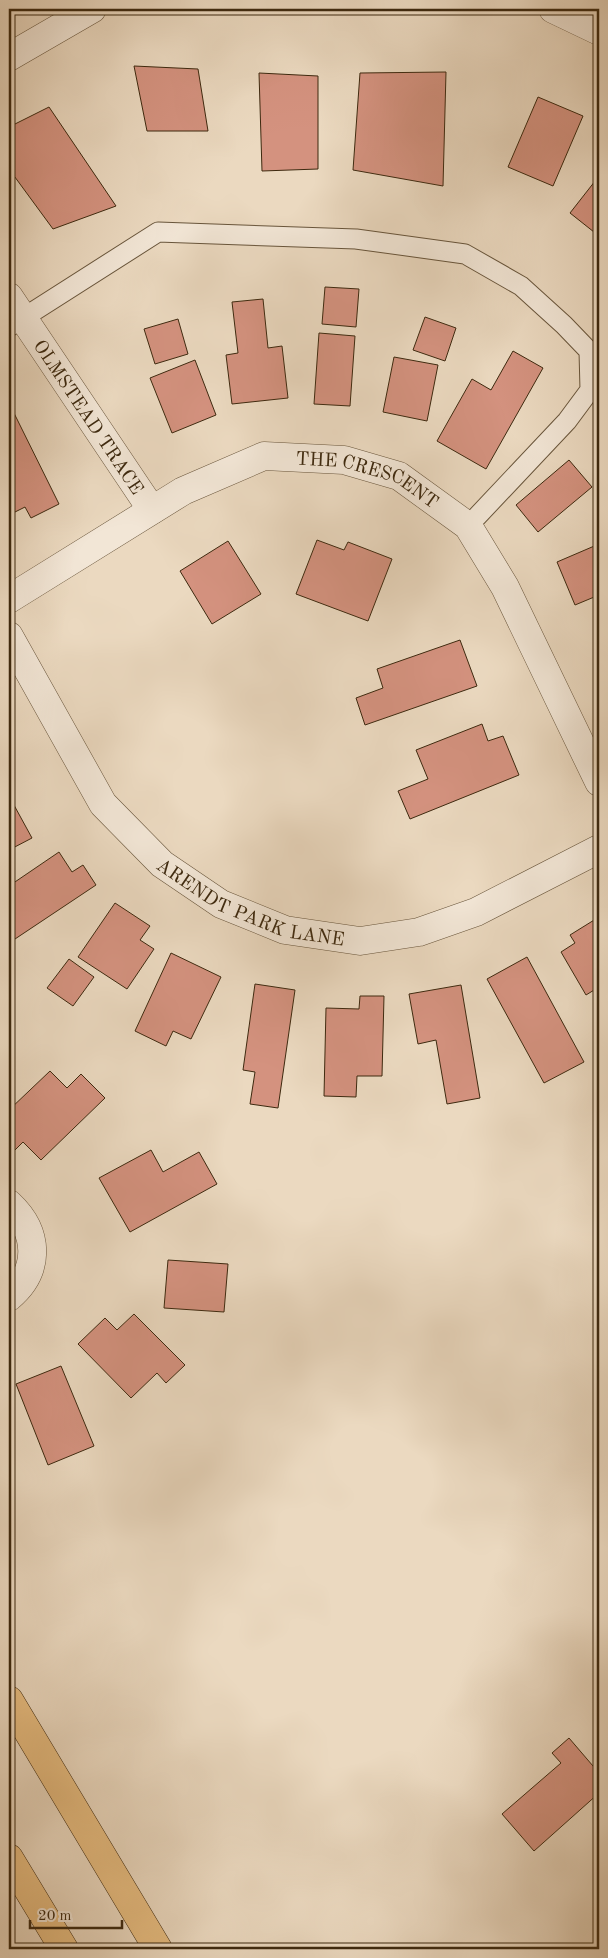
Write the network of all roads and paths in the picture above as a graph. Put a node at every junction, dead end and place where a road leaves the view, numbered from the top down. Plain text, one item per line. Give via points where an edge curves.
1 (92, 9) edge
2 (553, 9) edge
3 (599, 31) edge
4 (9, 57) edge
5 (13, 314) edge
6 (152, 510) junction
7 (468, 526) junction
8 (9, 599) edge
9 (9, 636) edge
10 (599, 782) edge
11 (599, 850) edge
12 (9, 1204) edge
13 (9, 1298) edge
14 (9, 1700) edge
15 (9, 1858) edge
16 (64, 1949) edge
17 (158, 1949) edge

1 - 4 street
2 - 3 street
5 - 6 street, OLMSTEAD TRACE
5 - 7 lane via 158,232 356,239 465,254 521,286 589,351 590,390 567,421
6 - 7 street, THE CRESCENT via 182,491 264,456 344,460 399,476
6 - 8 street, THE CRESCENT
7 - 10 street, THE CRESCENT via 505,587
9 - 11 street, ARENDT PARK LANE via 102,804 162,864 221,904 286,930 360,942 419,932 476,912
12 - 13 street via 21,1215 30,1233 33,1252 29,1271 20,1288
14 - 17 main road
15 - 16 main road

